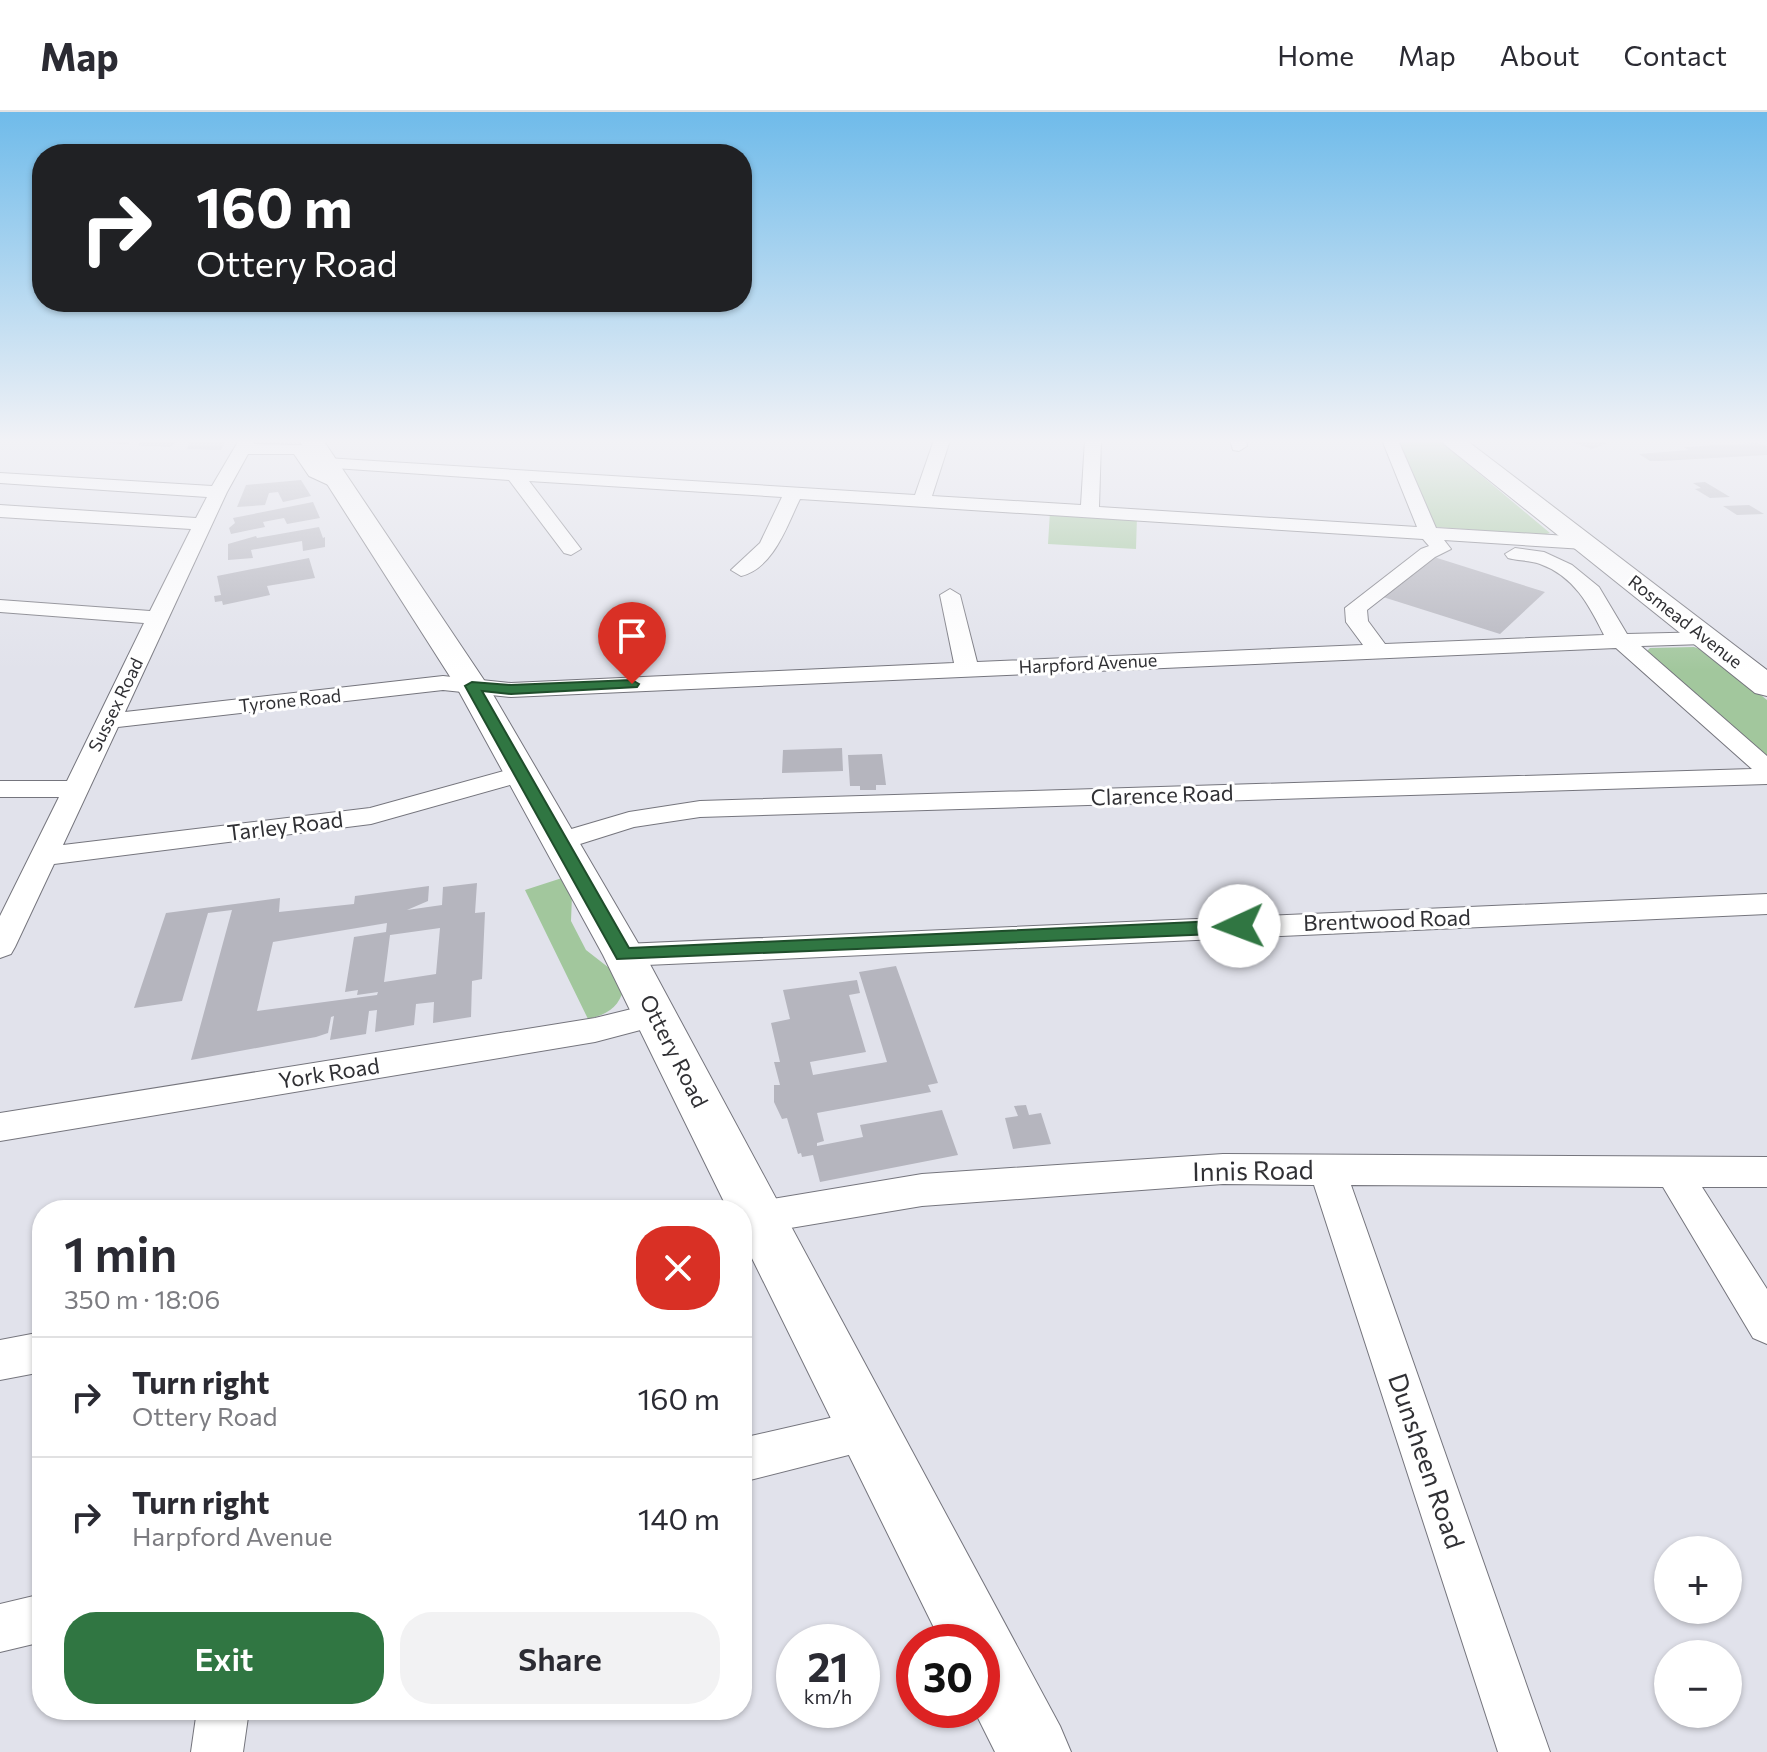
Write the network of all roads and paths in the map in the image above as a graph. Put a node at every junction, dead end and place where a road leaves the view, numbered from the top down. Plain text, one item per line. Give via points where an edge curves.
1 (86, 517) edge
2 (206, 517) edge
3 (358, 517) edge
4 (546, 517) edge
5 (782, 517) edge
6 (1301, 517) edge
7 (1424, 517) edge
8 (1550, 517) edge
9 (203, 524) junction
10 (1435, 541) junction
11 (1584, 543) junction
12 (571, 549) dead end
13 (741, 570) dead end
14 (950, 595) dead end
15 (1, 607) edge
16 (158, 618) junction
17 (1704, 637) junction
18 (1621, 640) junction
19 (1379, 651) junction
20 (967, 669) junction
21 (472, 686) junction
22 (1767, 686) edge
23 (108, 721) junction
24 (1767, 769) edge
25 (522, 774) junction
26 (1767, 776) edge
27 (0, 789) edge
28 (76, 789) junction
29 (561, 841) junction
30 (44, 856) junction
31 (13, 891) edge
32 (1767, 904) edge
33 (0, 947) edge
34 (624, 955) junction
35 (656, 1015) junction
36 (0, 1127) edge
37 (1328, 1170) junction
38 (1767, 1172) edge
39 (1674, 1173) junction
40 (742, 1200) edge
41 (752, 1218) edge
42 (752, 1222) edge
43 (1767, 1325) edge
44 (32, 1354) edge
45 (0, 1360) edge
46 (869, 1431) junction
47 (752, 1458) edge
48 (32, 1620) edge
49 (968, 1624) edge
50 (0, 1628) edge
51 (1000, 1686) edge
52 (222, 1720) edge
53 (217, 1752) edge
54 (1034, 1752) edge
55 (1524, 1752) edge

1 - 9 street
2 - 9 street, Sussex Road
3 - 21 street, Ottery Road
4 - 12 street
5 - 13 street via 768,546
6 - 10 street via 1319,525
7 - 10 street
8 - 11 street, Rosmead Avenue
9 - 16 street, Sussex Road
10 - 11 street
10 - 18 street via 1557,563 1592,591 1609,629
10 - 19 street via 1428,553 1356,608 1357,622
11 - 17 street, Rosmead Avenue
14 - 20 street
15 - 16 street
16 - 23 street, Sussex Road
17 - 18 street, Harpford Avenue
17 - 22 street, Rosmead Avenue
18 - 19 street, Harpford Avenue
18 - 24 street
19 - 20 street, Harpford Avenue
20 - 21 street, Harpford Avenue via 511,690
21 - 23 street, Tyrone Road via 443,683
21 - 25 street, Ottery Road
23 - 28 street, Sussex Road
25 - 29 street, Ottery Road
25 - 30 street, Tarley Road via 394,812
26 - 29 street, Clarence Road via 700,809 629,818
27 - 28 street
28 - 30 street, Sussex Road
29 - 34 street, Ottery Road
30 - 31 street, Sussex Road
31 - 33 street, Sussex Road
32 - 34 street, Brentwood Road
34 - 35 street, Ottery Road
35 - 36 street, York Road via 587,1032
35 - 40 street, Ottery Road
37 - 39 street, Innis Road
37 - 41 street, Innis Road via 1223,1169 922,1190
37 - 55 street, Dunsheen Road
38 - 39 street, Innis Road
39 - 43 street
42 - 46 street, Ottery Road
44 - 45 street
46 - 47 street
46 - 49 street, Ottery Road
48 - 50 street
51 - 54 street
52 - 53 street

